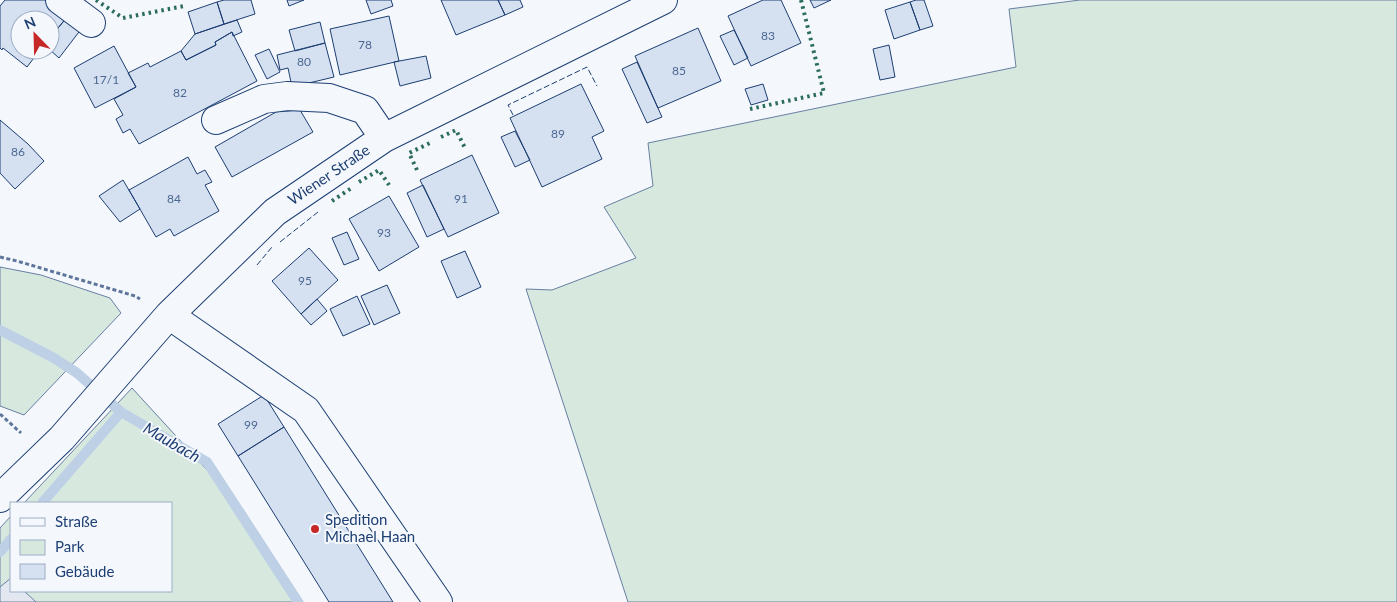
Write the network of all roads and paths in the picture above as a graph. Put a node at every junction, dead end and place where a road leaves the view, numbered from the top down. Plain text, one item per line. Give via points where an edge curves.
1 (60, 0) edge
2 (663, 0) edge
3 (91, 23) dead end
4 (216, 120) dead end
5 (384, 138) junction
6 (0, 257) edge
7 (169, 315) junction
8 (0, 498) edge
9 (438, 602) edge

1 - 3 street
2 - 5 street, Wiener Straße
4 - 5 street via 264,100 287,96 329,98 365,110
5 - 7 street, Wiener Straße via 275,212
6 - 7 path via 135,296
7 - 8 street, Wiener Straße via 62,438
7 - 9 street via 306,410

